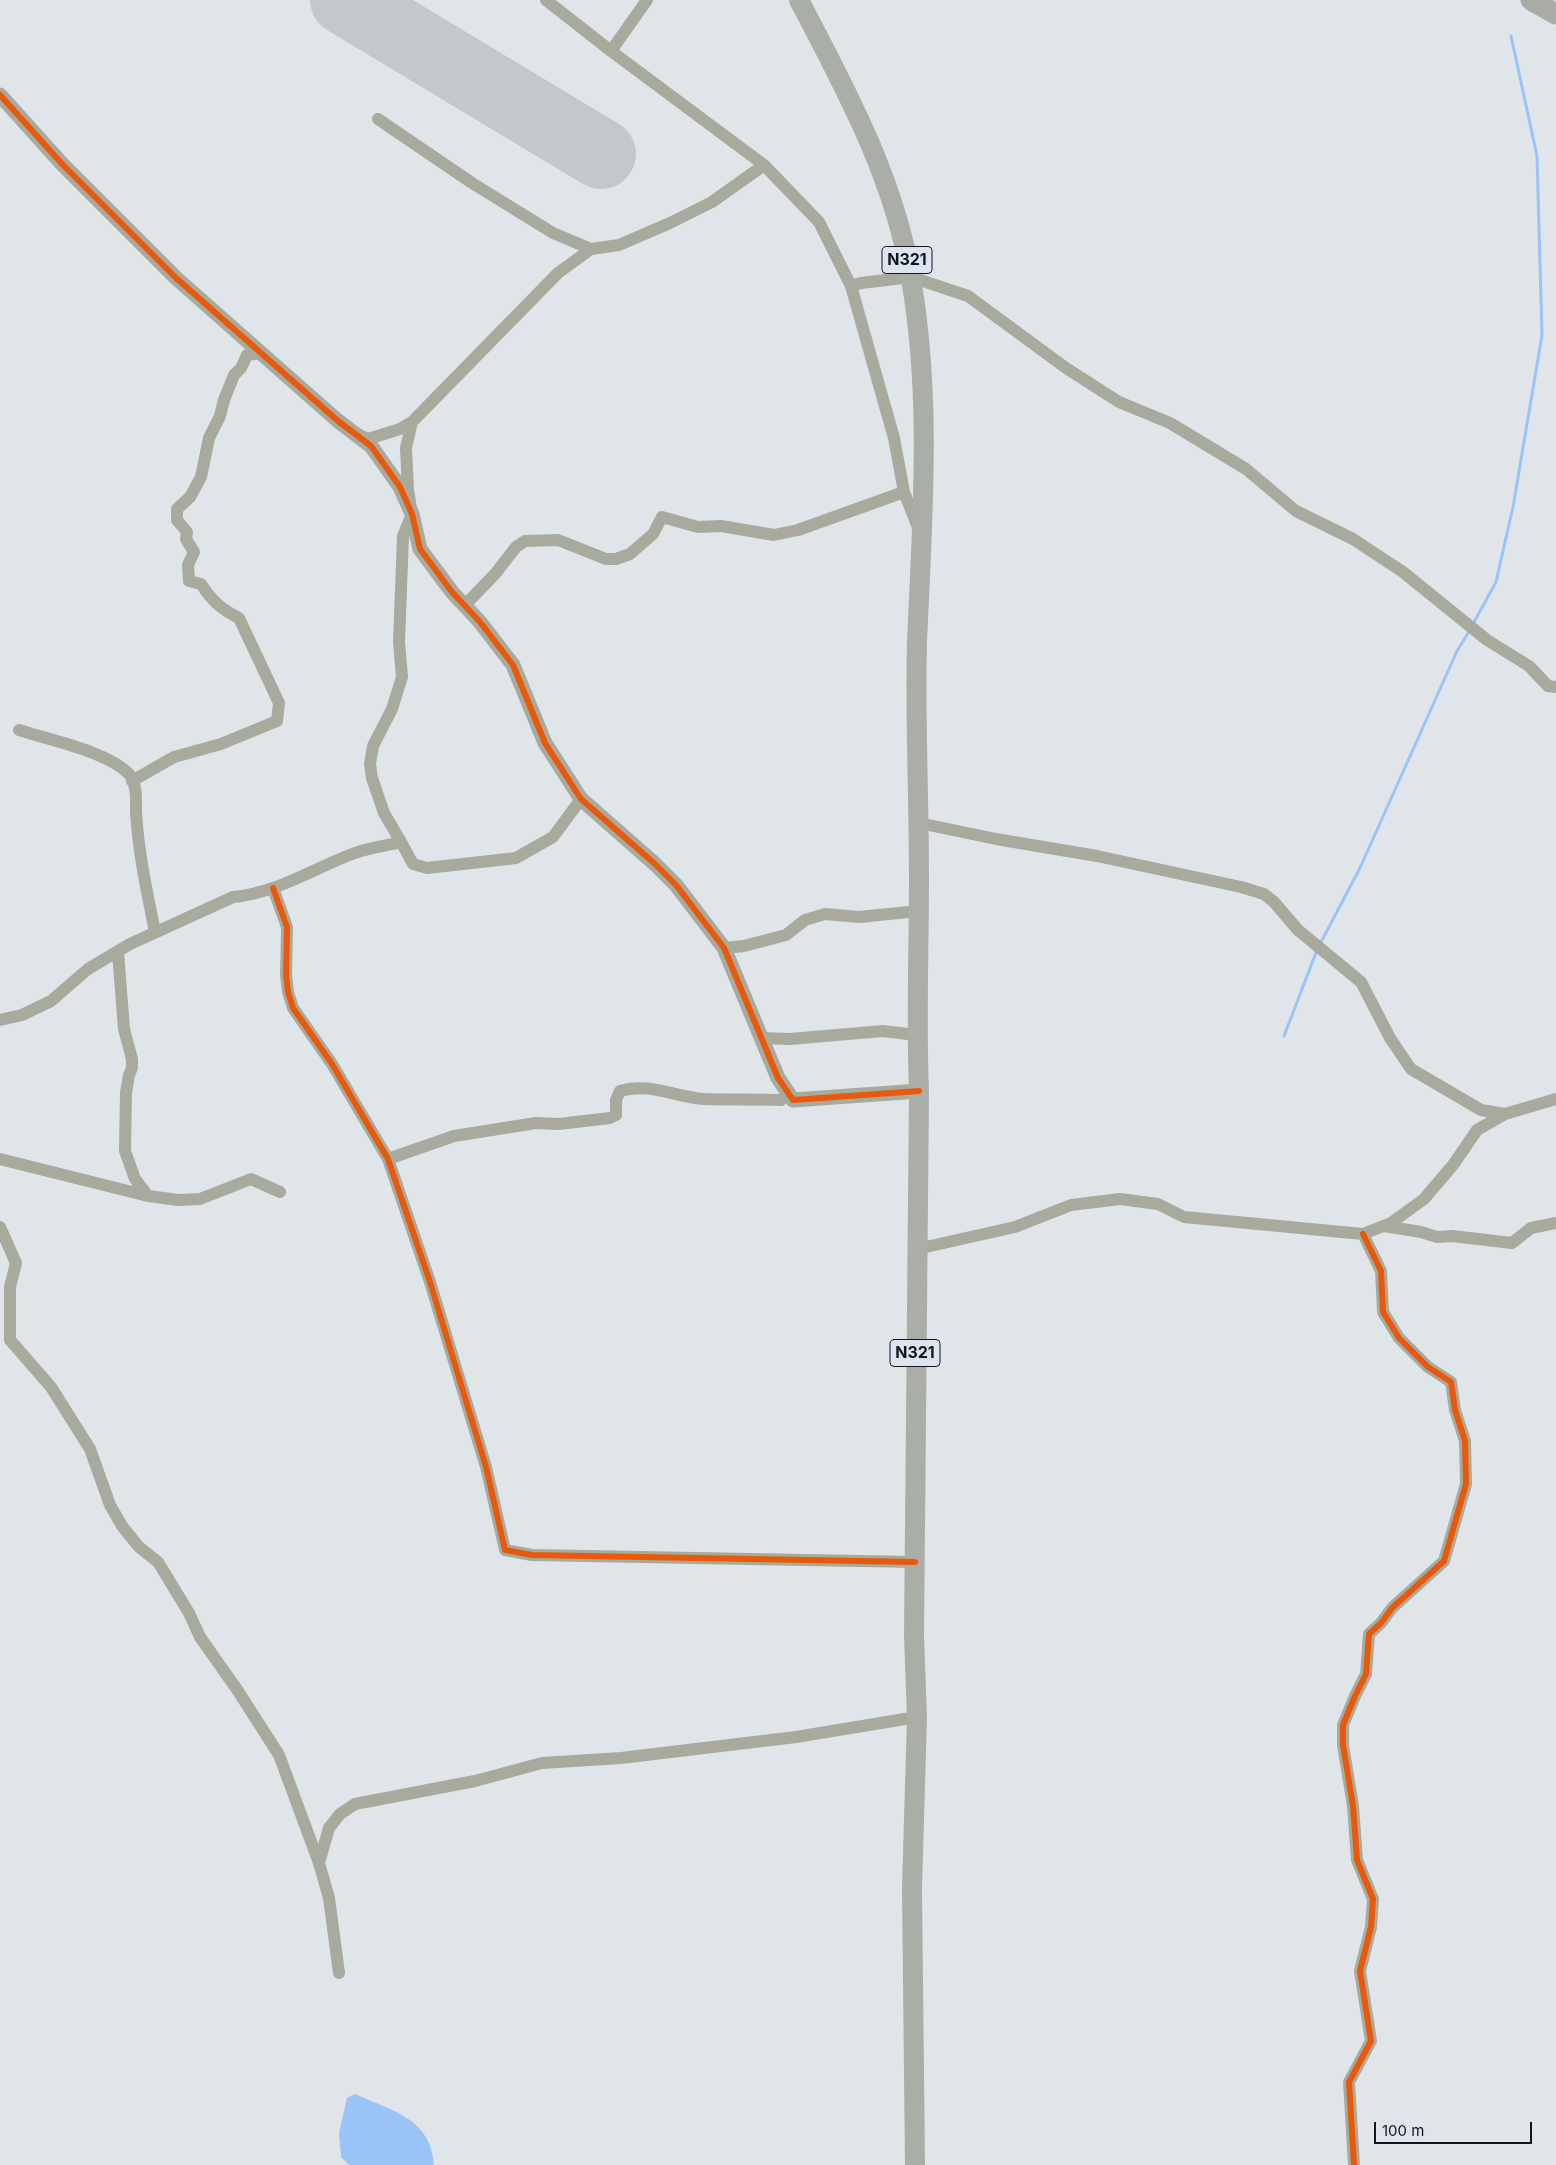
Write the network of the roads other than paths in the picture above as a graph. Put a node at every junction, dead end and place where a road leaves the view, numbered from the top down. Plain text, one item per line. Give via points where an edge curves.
1 (546, 0) edge
2 (647, 0) edge
3 (799, 0) edge
4 (1531, 0) edge
5 (1556, 14) edge
6 (611, 52) junction
7 (0, 95) edge
8 (378, 118) dead end
9 (764, 165) junction
10 (591, 248) junction
11 (911, 277) junction
12 (851, 286) junction
13 (260, 352) junction
14 (412, 422) junction
15 (354, 433) junction
16 (904, 492) junction
17 (412, 514) junction
18 (923, 540) junction
19 (464, 605) junction
20 (1556, 687) edge
21 (19, 730) dead end
22 (132, 781) junction
23 (581, 799) junction
24 (919, 822) junction
25 (401, 842) junction
26 (273, 888) junction
27 (919, 911) junction
28 (155, 932) junction
29 (724, 948) junction
30 (118, 952) junction
31 (0, 1020) edge
32 (916, 1035) junction
33 (762, 1038) junction
34 (919, 1091) junction
35 (1556, 1099) edge
36 (781, 1100) dead end
37 (1505, 1114) junction
38 (0, 1159) edge
39 (388, 1159) junction
40 (280, 1192) dead end
41 (148, 1196) junction
42 (1556, 1222) edge
43 (1384, 1226) junction
44 (0, 1227) edge
45 (1363, 1234) junction
46 (917, 1249) junction
47 (915, 1562) junction
48 (916, 1717) junction
49 (318, 1863) junction
50 (339, 1973) dead end
51 (915, 2165) edge
52 (1354, 2165) edge

1 - 6 street, N321
2 - 6 street
3 - 11 main road, N321 via 869,140 896,217
4 - 5 highway
6 - 9 street, N321
7 - 13 street via 131,235
8 - 10 street via 472,183 553,233
9 - 10 street via 712,202 670,223 619,245
9 - 12 street, N321 via 820,222
10 - 14 street via 558,274
11 - 12 street
11 - 18 main road, N321 via 920,356
11 - 20 street via 968,296 1066,368 1119,402 1170,423 1246,469 1296,511 1353,539 1403,572 1487,640 1529,666 1548,686
12 - 16 street, N321 via 894,438
13 - 15 street
13 - 22 street via 247,355 234,375 209,438 201,477 190,497 177,509 177,520 194,552 188,565 189,580 201,584 211,600 239,618 279,703 277,721 221,744 174,757
14 - 15 street via 368,439
14 - 17 street via 406,448
15 - 17 street via 371,446 400,487
16 - 18 street, N321
16 - 19 street via 798,530 774,535 721,526 698,527 662,517 653,534 630,554 616,558 606,559 558,540 525,541
17 - 19 street via 420,549
17 - 25 street via 403,536 399,642 402,677 392,709 373,746 370,764 384,813
18 - 24 main road, N321 via 917,645
19 - 23 street via 498,642 513,665 545,743
21 - 22 street via 109,760 130,774
22 - 28 street
23 - 25 street via 553,838 512,859 427,868 413,864
23 - 29 street via 676,885
24 - 27 main road, N321
24 - 37 street via 1097,856 1264,894 1298,930 1362,982 1390,1038 1412,1069 1481,1110
25 - 26 street via 354,854
26 - 28 street via 233,897
26 - 39 street via 287,927 286,975 293,1008 332,1064
27 - 29 street via 859,917 825,914 805,920 786,935
27 - 32 main road, N321
28 - 30 street
29 - 33 street
30 - 31 street via 88,969 51,1002 22,1015
30 - 41 street via 124,1029 132,1059 126,1093 125,1151 135,1179
32 - 33 street via 883,1031 790,1039
32 - 34 main road, N321
33 - 34 street via 778,1078 793,1100
34 - 46 main road, N321
35 - 37 street
36 - 39 street via 702,1099 654,1088 631,1087 620,1091 616,1115 610,1118 559,1124 536,1123 454,1136
37 - 43 street via 1477,1130 1424,1199
38 - 41 street
39 - 47 street via 430,1282 486,1467 505,1550 532,1555
40 - 41 street via 251,1179 200,1199
42 - 43 street via 1531,1228 1512,1243 1436,1237
43 - 45 street
44 - 49 street via 16,1263 10,1287 10,1340 51,1387 90,1449 110,1504 122,1526 139,1547 158,1562 200,1637 279,1755
45 - 46 street via 1184,1216 1158,1204 1120,1199 1071,1205 1015,1227
45 - 52 street via 1381,1271 1383,1312 1399,1338 1428,1367 1451,1382 1455,1410 1465,1441 1466,1484 1444,1561 1392,1608 1369,1634 1366,1674 1343,1724 1357,1860 1373,1898 1371,1927 1360,1971 1371,2041 1349,2082
46 - 47 main road, N321
47 - 48 main road, N321
48 - 49 street via 796,1737 622,1758 542,1763 475,1781 355,1804 340,1814 329,1828
48 - 51 main road, N321 via 912,1888
49 - 50 street via 329,1898

